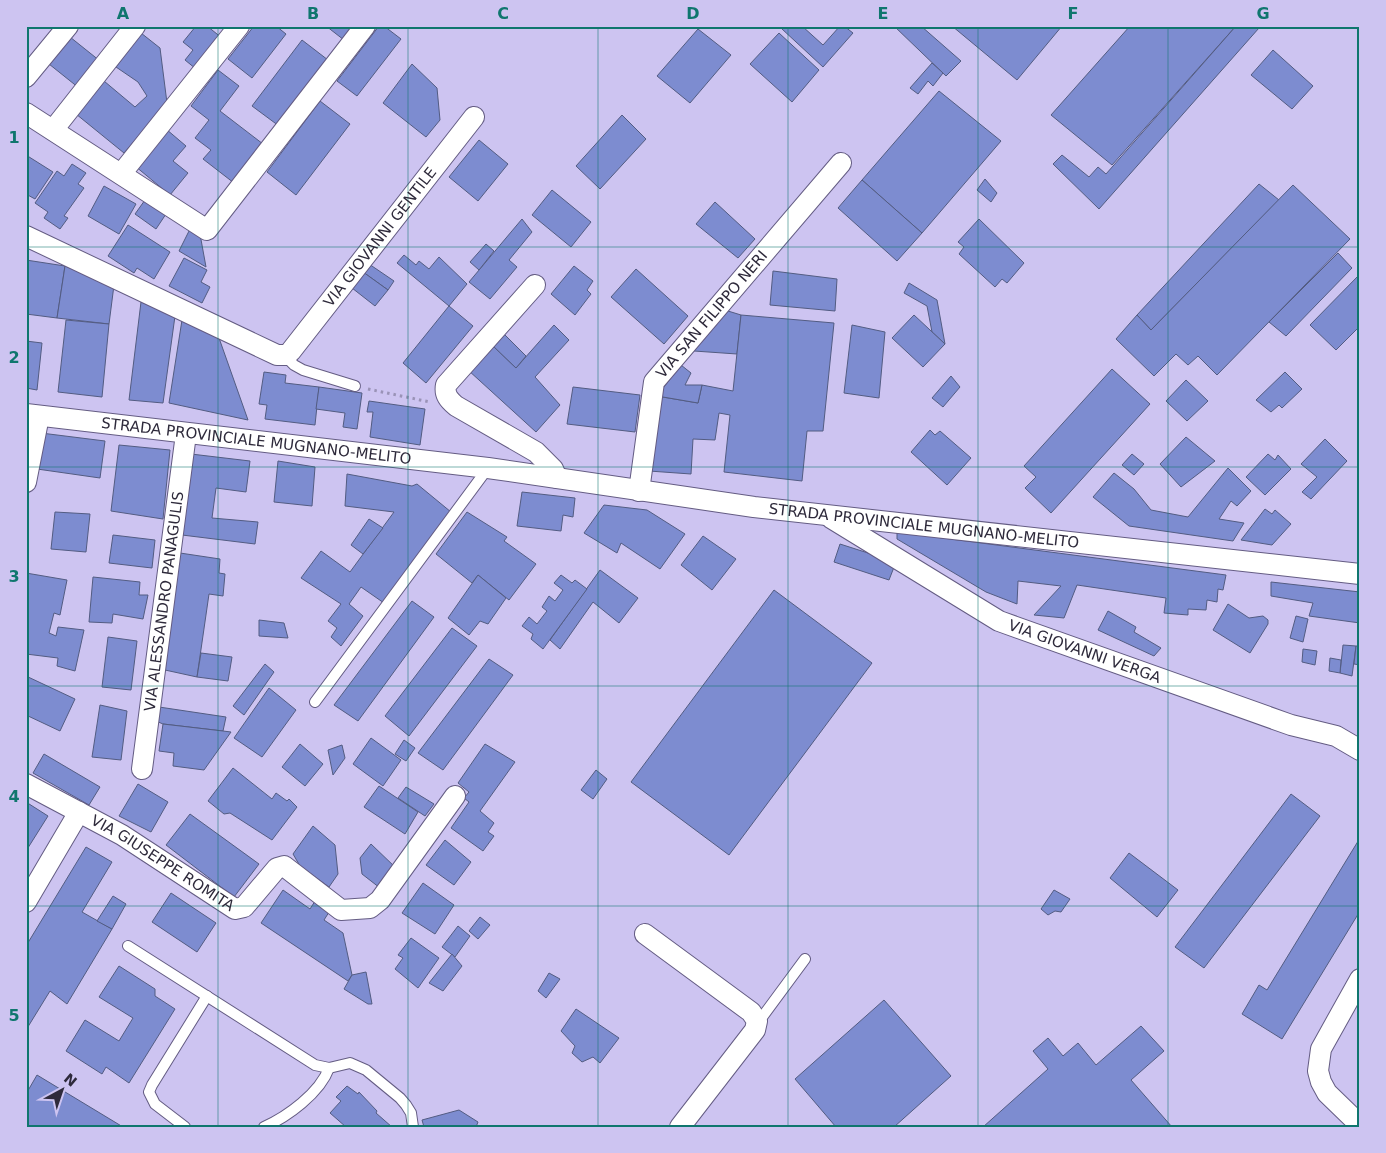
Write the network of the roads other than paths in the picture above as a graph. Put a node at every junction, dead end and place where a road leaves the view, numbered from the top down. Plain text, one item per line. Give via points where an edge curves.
1 (68, 26) edge
2 (135, 26) edge
3 (239, 26) edge
4 (365, 26) edge
5 (26, 77) edge
6 (26, 113) edge
7 (474, 117) dead end
8 (54, 130) junction
9 (840, 163) dead end
10 (122, 174) junction
11 (26, 236) edge
12 (535, 285) dead end
13 (284, 355) junction
14 (355, 386) road end
15 (32, 415) edge
16 (186, 434) junction
17 (488, 468) junction
18 (557, 478) junction
19 (26, 482) edge
20 (639, 491) junction
21 (826, 516) junction
22 (1360, 574) edge
23 (315, 702) dead end
24 (1360, 750) edge
25 (142, 769) dead end
26 (26, 784) edge
27 (455, 796) dead end
28 (79, 812) junction
29 (26, 902) edge
30 (645, 934) dead end
31 (128, 946) dead end
32 (805, 959) dead end
33 (1360, 979) edge
34 (207, 996) junction
35 (756, 1025) junction
36 (329, 1068) junction
37 (1360, 1125) edge
38 (186, 1127) edge
39 (264, 1127) edge
40 (412, 1127) edge
41 (680, 1127) edge

1 - 5 street
2 - 8 street
3 - 10 street
4 - 10 street via 207,230
6 - 8 street
7 - 13 street, VIA GIOVANNI GENTILE via 291,351
8 - 10 street
9 - 20 street, VIA SAN FILIPPO NERI via 654,382
11 - 13 street via 277,355
12 - 18 street via 446,385 445,391 448,400 456,406 536,452
13 - 14 lane via 303,370
15 - 16 street, STRADA PROVINCIALE MUGNANO-MELITO
15 - 19 street
16 - 17 street, STRADA PROVINCIALE MUGNANO-MELITO
16 - 25 street, VIA ALESSANDRO PANAGULIS
17 - 18 street, STRADA PROVINCIALE MUGNANO-MELITO
17 - 23 lane
18 - 20 street, STRADA PROVINCIALE MUGNANO-MELITO
20 - 21 street, STRADA PROVINCIALE MUGNANO-MELITO
21 - 22 street, STRADA PROVINCIALE MUGNANO-MELITO
21 - 24 street, VIA GIOVANNI VERGA via 999,620 1291,725 1336,736
26 - 28 street, VIA GIUSEPPE ROMITA
27 - 28 street, VIA GIUSEPPE ROMITA via 377,904 345,911 284,866 277,868 244,907 235,909 122,835
28 - 29 street
30 - 35 street via 751,1012
31 - 34 lane
32 - 35 lane
33 - 37 street via 1321,1049 1318,1071 1327,1093
34 - 36 lane via 311,1063
34 - 38 lane via 150,1092 155,1104
35 - 41 street
36 - 39 lane via 322,1081 299,1106
36 - 40 lane via 350,1063 366,1070 400,1098 411,1113

